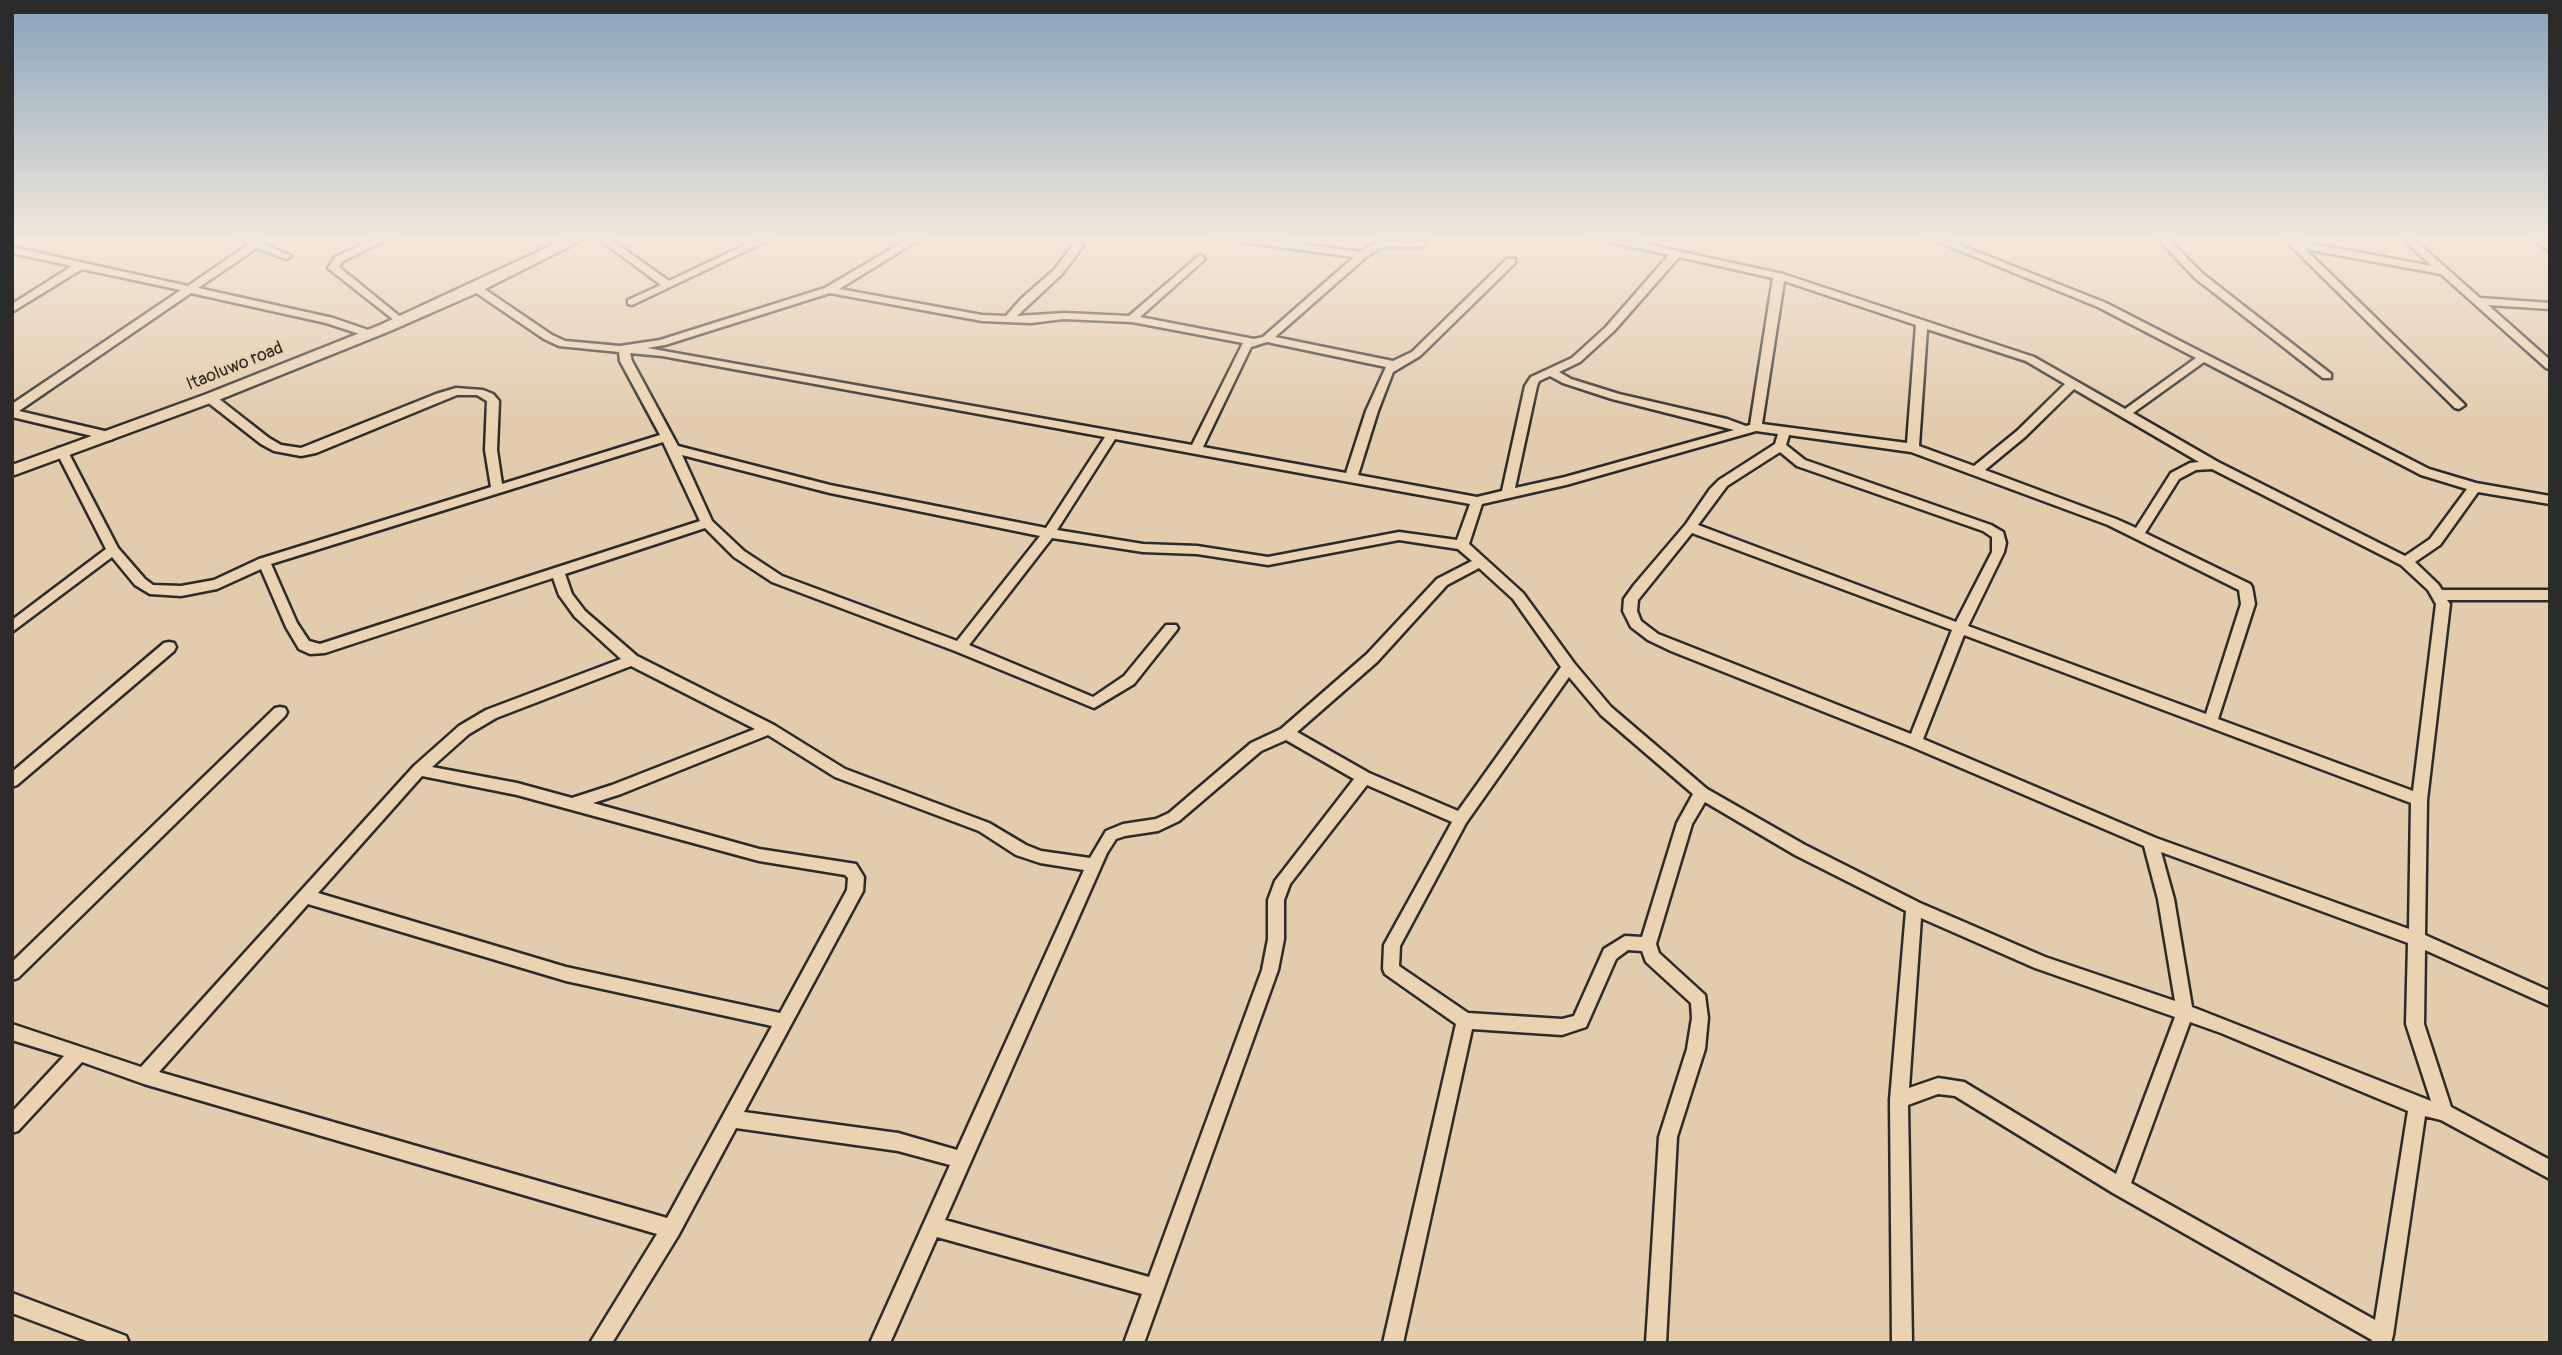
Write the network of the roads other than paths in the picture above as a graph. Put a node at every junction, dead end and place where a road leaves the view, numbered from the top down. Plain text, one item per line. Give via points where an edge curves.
1 (27, 299) edge
2 (175, 299) edge
3 (239, 299) edge
4 (372, 299) edge
5 (450, 299) edge
6 (493, 299) edge
7 (638, 299) edge
8 (800, 299) edge
9 (879, 299) edge
10 (1027, 299) edge
11 (1154, 299) edge
12 (1312, 299) edge
13 (1472, 299) edge
14 (1636, 299) edge
15 (1775, 299) edge
16 (1850, 299) edge
17 (2088, 299) edge
18 (2229, 299) edge
19 (2351, 299) edge
20 (2477, 301) joint
21 (632, 302) dead end
22 (2550, 306) edge
23 (12, 309) edge
24 (1132, 319) junction
25 (1008, 320) junction
26 (400, 321) junction
27 (1922, 324) junction
28 (370, 334) junction
29 (1267, 339) junction
30 (1252, 342) junction
31 (624, 348) junction
32 (2203, 358) junction
33 (1394, 365) junction
34 (2550, 366) edge
35 (1553, 373) junction
36 (2327, 376) dead end
37 (2073, 383) junction
38 (210, 398) junction
39 (2459, 405) dead end
40 (12, 412) edge
41 (2126, 413) junction
42 (1751, 429) junction
43 (1784, 432) junction
44 (1112, 435) junction
45 (109, 436) junction
46 (670, 443) junction
47 (1780, 446) junction
48 (1913, 448) junction
49 (1196, 450) junction
50 (62, 451) junction
51 (2214, 465) junction
52 (12, 471) edge
53 (1976, 471) junction
54 (1351, 478) junction
55 (2475, 487) junction
56 (497, 489) junction
57 (1507, 496) junction
58 (2550, 500) edge
59 (1477, 501) junction
60 (707, 523) junction
61 (1690, 527) junction
62 (1049, 533) junction
63 (2139, 533) junction
64 (1462, 545) junction
65 (113, 550) junction
66 (264, 562) junction
67 (2406, 562) junction
68 (1479, 563) junction
69 (558, 573) junction
70 (2439, 595) junction
71 (2550, 595) edge
72 (12, 627) edge
73 (1171, 628) dead end
74 (1960, 628) junction
75 (169, 647) dead end
76 (960, 647) junction
77 (632, 660) junction
78 (1569, 667) junction
79 (280, 712) dead end
80 (2211, 720) junction
81 (769, 729) junction
82 (1286, 733) junction
83 (1916, 742) junction
84 (419, 770) junction
85 (1364, 777) junction
86 (12, 781) edge
87 (1702, 793) junction
88 (2419, 800) junction
89 (571, 804) junction
90 (1461, 819) junction
91 (2151, 842) junction
92 (1094, 865) junction
93 (304, 896) junction
94 (1914, 908) junction
95 (2414, 937) junction
96 (1648, 944) junction
97 (12, 973) edge
98 (2550, 999) edge
99 (2185, 1013) junction
100 (783, 1021) junction
101 (1465, 1021) junction
102 (12, 1032) edge
103 (79, 1053) junction
104 (144, 1076) junction
105 (1899, 1100) junction
106 (2418, 1106) junction
107 (2444, 1113) junction
108 (731, 1119) junction
109 (12, 1125) edge
110 (962, 1160) junction
111 (2550, 1170) edge
112 (2120, 1187) junction
113 (932, 1226) junction
114 (671, 1229) junction
115 (1154, 1288) junction
116 (12, 1303) edge
117 (2382, 1339) edge
118 (119, 1343) edge
119 (600, 1343) edge
120 (880, 1343) edge
121 (1134, 1343) edge
122 (1393, 1343) edge
123 (1656, 1343) edge
124 (1902, 1343) edge

1 - 23 street
2 - 40 street
3 - 28 street
4 - 26 street
5 - 26 street, Itaoluwo road
6 - 31 street via 563,344
7 - 21 street
8 - 31 street via 661,343
9 - 25 street
10 - 25 street
11 - 24 street
12 - 29 street
13 - 33 street via 1416,354
14 - 35 street via 1576,360
15 - 42 street
16 - 27 street
17 - 32 street
18 - 36 street
19 - 39 street
20 - 22 street
20 - 34 street
24 - 25 street via 1064,316
24 - 30 street
26 - 28 street, Itaoluwo road
27 - 37 street via 2029,359
27 - 48 street
28 - 38 street, Itaoluwo road
29 - 30 street
29 - 33 street
30 - 49 street via 1243,349
31 - 44 street
31 - 46 street via 626,361
32 - 41 street
32 - 55 street via 2425,472
33 - 54 street via 1371,411
35 - 42 street via 1616,397
35 - 57 street via 1535,379 1531,386
37 - 41 street
37 - 53 street
38 - 45 street, Itaoluwo road
38 - 56 street via 265,441 301,452 440,396 479,392 493,401 491,450
40 - 45 street
41 - 51 street
42 - 43 street
42 - 57 street
43 - 47 street
43 - 48 street
44 - 49 street
44 - 62 street
45 - 50 street, Itaoluwo road
46 - 56 street
46 - 60 street
46 - 62 street via 830,489
47 - 61 street via 1723,482
47 - 74 street via 1801,463 1998,535 1998,552
48 - 53 street
49 - 54 street
50 - 52 street, Itaoluwo road
50 - 65 street
51 - 63 street via 2194,466 2175,476
51 - 67 street
53 - 63 street
54 - 59 street
55 - 58 street
55 - 67 street via 2435,542
56 - 66 street
57 - 59 street
59 - 64 street
60 - 69 street
60 - 76 street via 740,554 777,579
61 - 74 street
61 - 83 street via 1631,599 1636,624 1653,637
62 - 64 street via 1268,561 1399,536
62 - 76 street
63 - 80 street via 2245,587 2248,604
64 - 68 street
65 - 66 street via 150,589 181,591 218,584
65 - 72 street
66 - 69 street via 291,624 310,649
67 - 70 street
68 - 78 street via 1518,596
68 - 82 street via 1442,582 1372,658
69 - 77 street via 566,596 580,614
70 - 71 street
70 - 88 street via 2443,604
73 - 76 street via 1129,680 1094,703
74 - 80 street
74 - 83 street
75 - 86 street
77 - 81 street
77 - 84 street via 491,714 464,730
78 - 87 street via 1606,711
78 - 90 street
79 - 97 street
80 - 88 street
81 - 89 street
81 - 92 street via 839,774 984,827 1040,857
82 - 85 street
82 - 92 street via 1256,747 1174,817 1111,835
83 - 91 street
84 - 89 street
84 - 93 street
85 - 90 street
85 - 115 street via 1283,881 1276,900 1270,970
87 - 94 street
87 - 96 street via 1685,822
88 - 95 street
89 - 100 street via 759,855 850,869 856,877 855,891
90 - 101 street via 1392,945 1391,969
91 - 95 street
91 - 99 street via 2166,899
92 - 110 street
93 - 100 street via 566,974
93 - 104 street
94 - 99 street via 2041,964
94 - 105 street
95 - 98 street
95 - 107 street via 2415,1024
96 - 101 street via 1625,943 1610,954 1580,1022 1562,1027
96 - 123 street via 1652,957 1699,1000 1700,1018 1696,1049 1668,1137
99 - 106 street
99 - 112 street
100 - 108 street
101 - 122 street
102 - 103 street
103 - 104 street
103 - 109 street
104 - 114 street
105 - 112 street via 1938,1086 1958,1088
105 - 124 street
106 - 107 street
106 - 117 street
107 - 111 street
108 - 110 street via 898,1142
108 - 114 street
110 - 113 street
112 - 117 street
113 - 115 street
113 - 120 street
114 - 119 street
115 - 121 street
116 - 118 street

